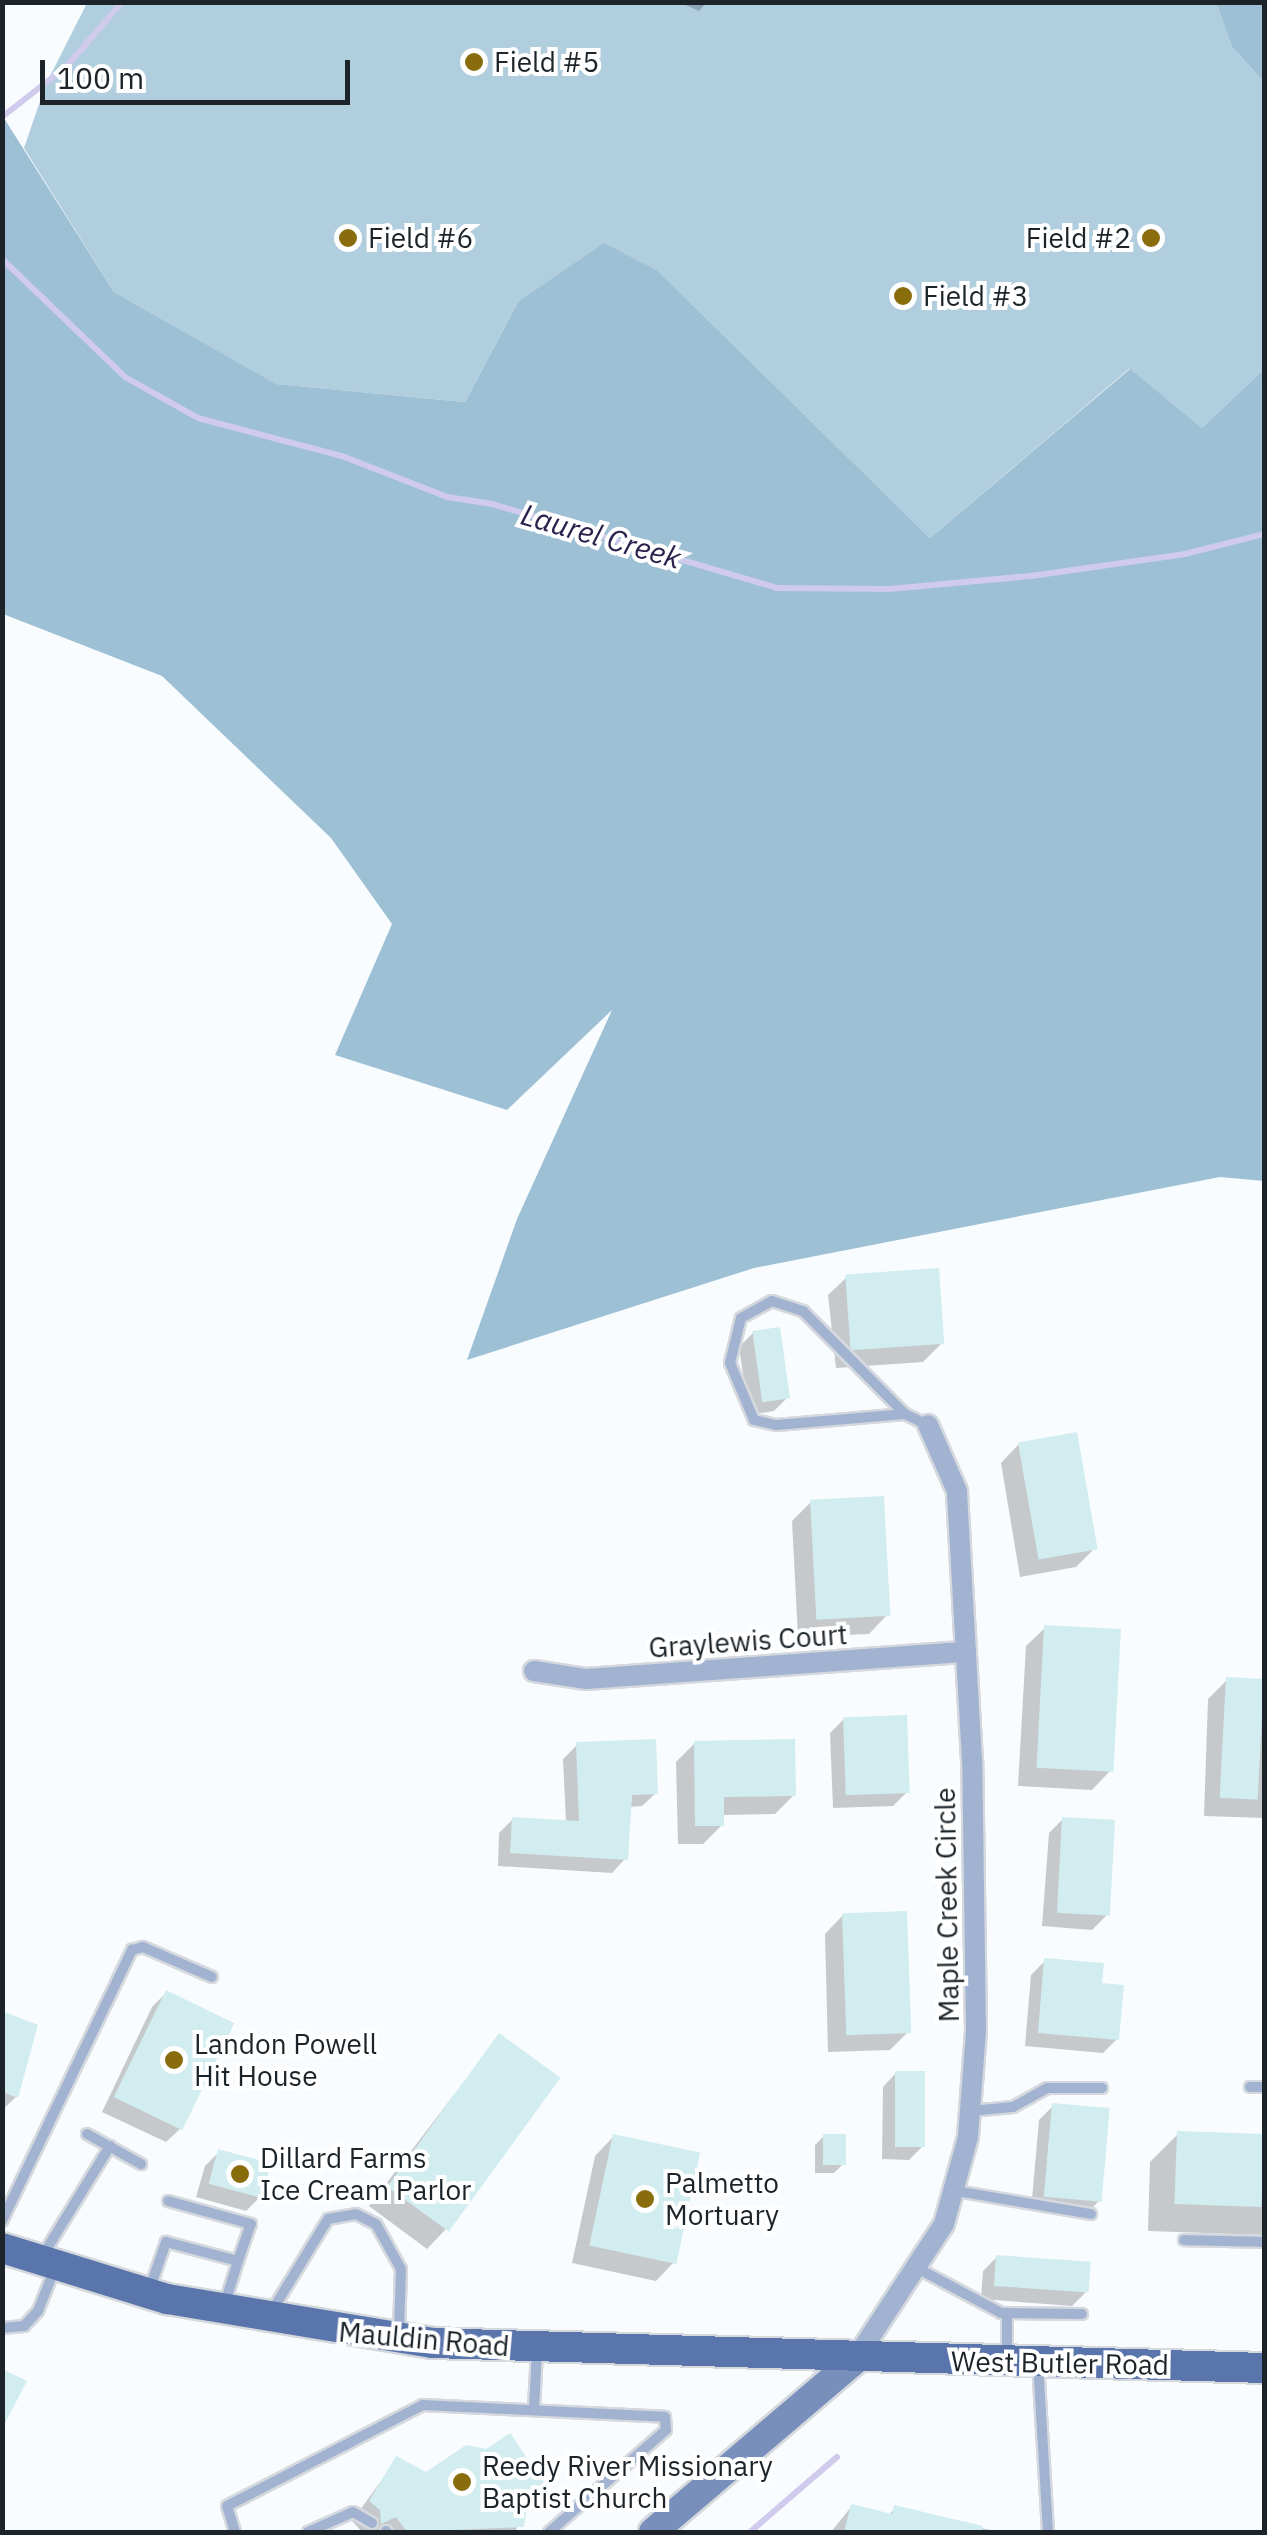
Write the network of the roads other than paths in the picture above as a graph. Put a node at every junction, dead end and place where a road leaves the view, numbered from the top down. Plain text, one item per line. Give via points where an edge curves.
1 (905, 1414) junction
2 (928, 1425) joint
3 (966, 1652) junction
4 (534, 1671) dead end
5 (212, 1977) dead end
6 (1250, 2087) dead end
7 (1264, 2087) edge
8 (1102, 2088) dead end
9 (970, 2111) junction
10 (87, 2134) dead end
11 (110, 2146) junction
12 (141, 2164) dead end
13 (956, 2191) junction
14 (168, 2202) dead end
15 (1091, 2214) dead end
16 (2, 2222) edge
17 (1184, 2240) dead end
18 (1264, 2242) edge
19 (2, 2248) edge
20 (238, 2261) junction
21 (48, 2263) junction
22 (919, 2269) junction
23 (148, 2293) junction
24 (222, 2310) junction
25 (1008, 2314) junction
26 (1082, 2314) dead end
27 (266, 2319) junction
28 (2, 2328) edge
29 (399, 2339) junction
30 (537, 2348) junction
31 (856, 2360) junction
32 (1007, 2361) junction
33 (1038, 2362) junction
34 (1264, 2368) edge
35 (534, 2408) junction
36 (372, 2523) dead end
37 (235, 2532) edge
38 (308, 2532) edge
39 (548, 2532) edge
40 (654, 2532) edge
41 (1048, 2532) edge

1 - 1 lane via 804,1311 772,1301 741,1318 730,1363 754,1420 776,1425
1 - 2 lane
2 - 3 street, Maple Creek Circle via 958,1491
3 - 4 street, Graylewis Court via 603,1678
3 - 9 street, Maple Creek Circle via 978,1961
5 - 16 lane via 143,1947 132,1950
6 - 7 lane
8 - 9 lane via 1047,2088 1012,2107
9 - 13 street, Maple Creek Circle
10 - 11 lane
11 - 12 lane
11 - 21 lane
13 - 15 lane
13 - 22 street, Maple Creek Circle
14 - 20 lane via 252,2224
17 - 18 lane
19 - 21 main road, Mauldin Road
20 - 23 lane via 166,2242
20 - 24 lane
21 - 23 main road, Mauldin Road
21 - 28 lane via 38,2311 24,2326
22 - 25 lane
22 - 31 street, Maple Creek Circle
23 - 24 main road, Mauldin Road
24 - 27 main road, Mauldin Road
25 - 26 lane
25 - 32 lane
27 - 29 main road, Mauldin Road
27 - 29 lane via 328,2219 356,2214 376,2224 400,2269
29 - 30 main road, Mauldin Road
30 - 31 main road, Mauldin Road
30 - 35 lane
31 - 32 main road, West Butler Road
31 - 40 main road
32 - 33 main road, West Butler Road
33 - 34 main road, West Butler Road
33 - 41 lane
35 - 37 lane via 423,2405 226,2506
35 - 39 lane via 656,2414 668,2423 583,2508
36 - 38 lane via 353,2512

